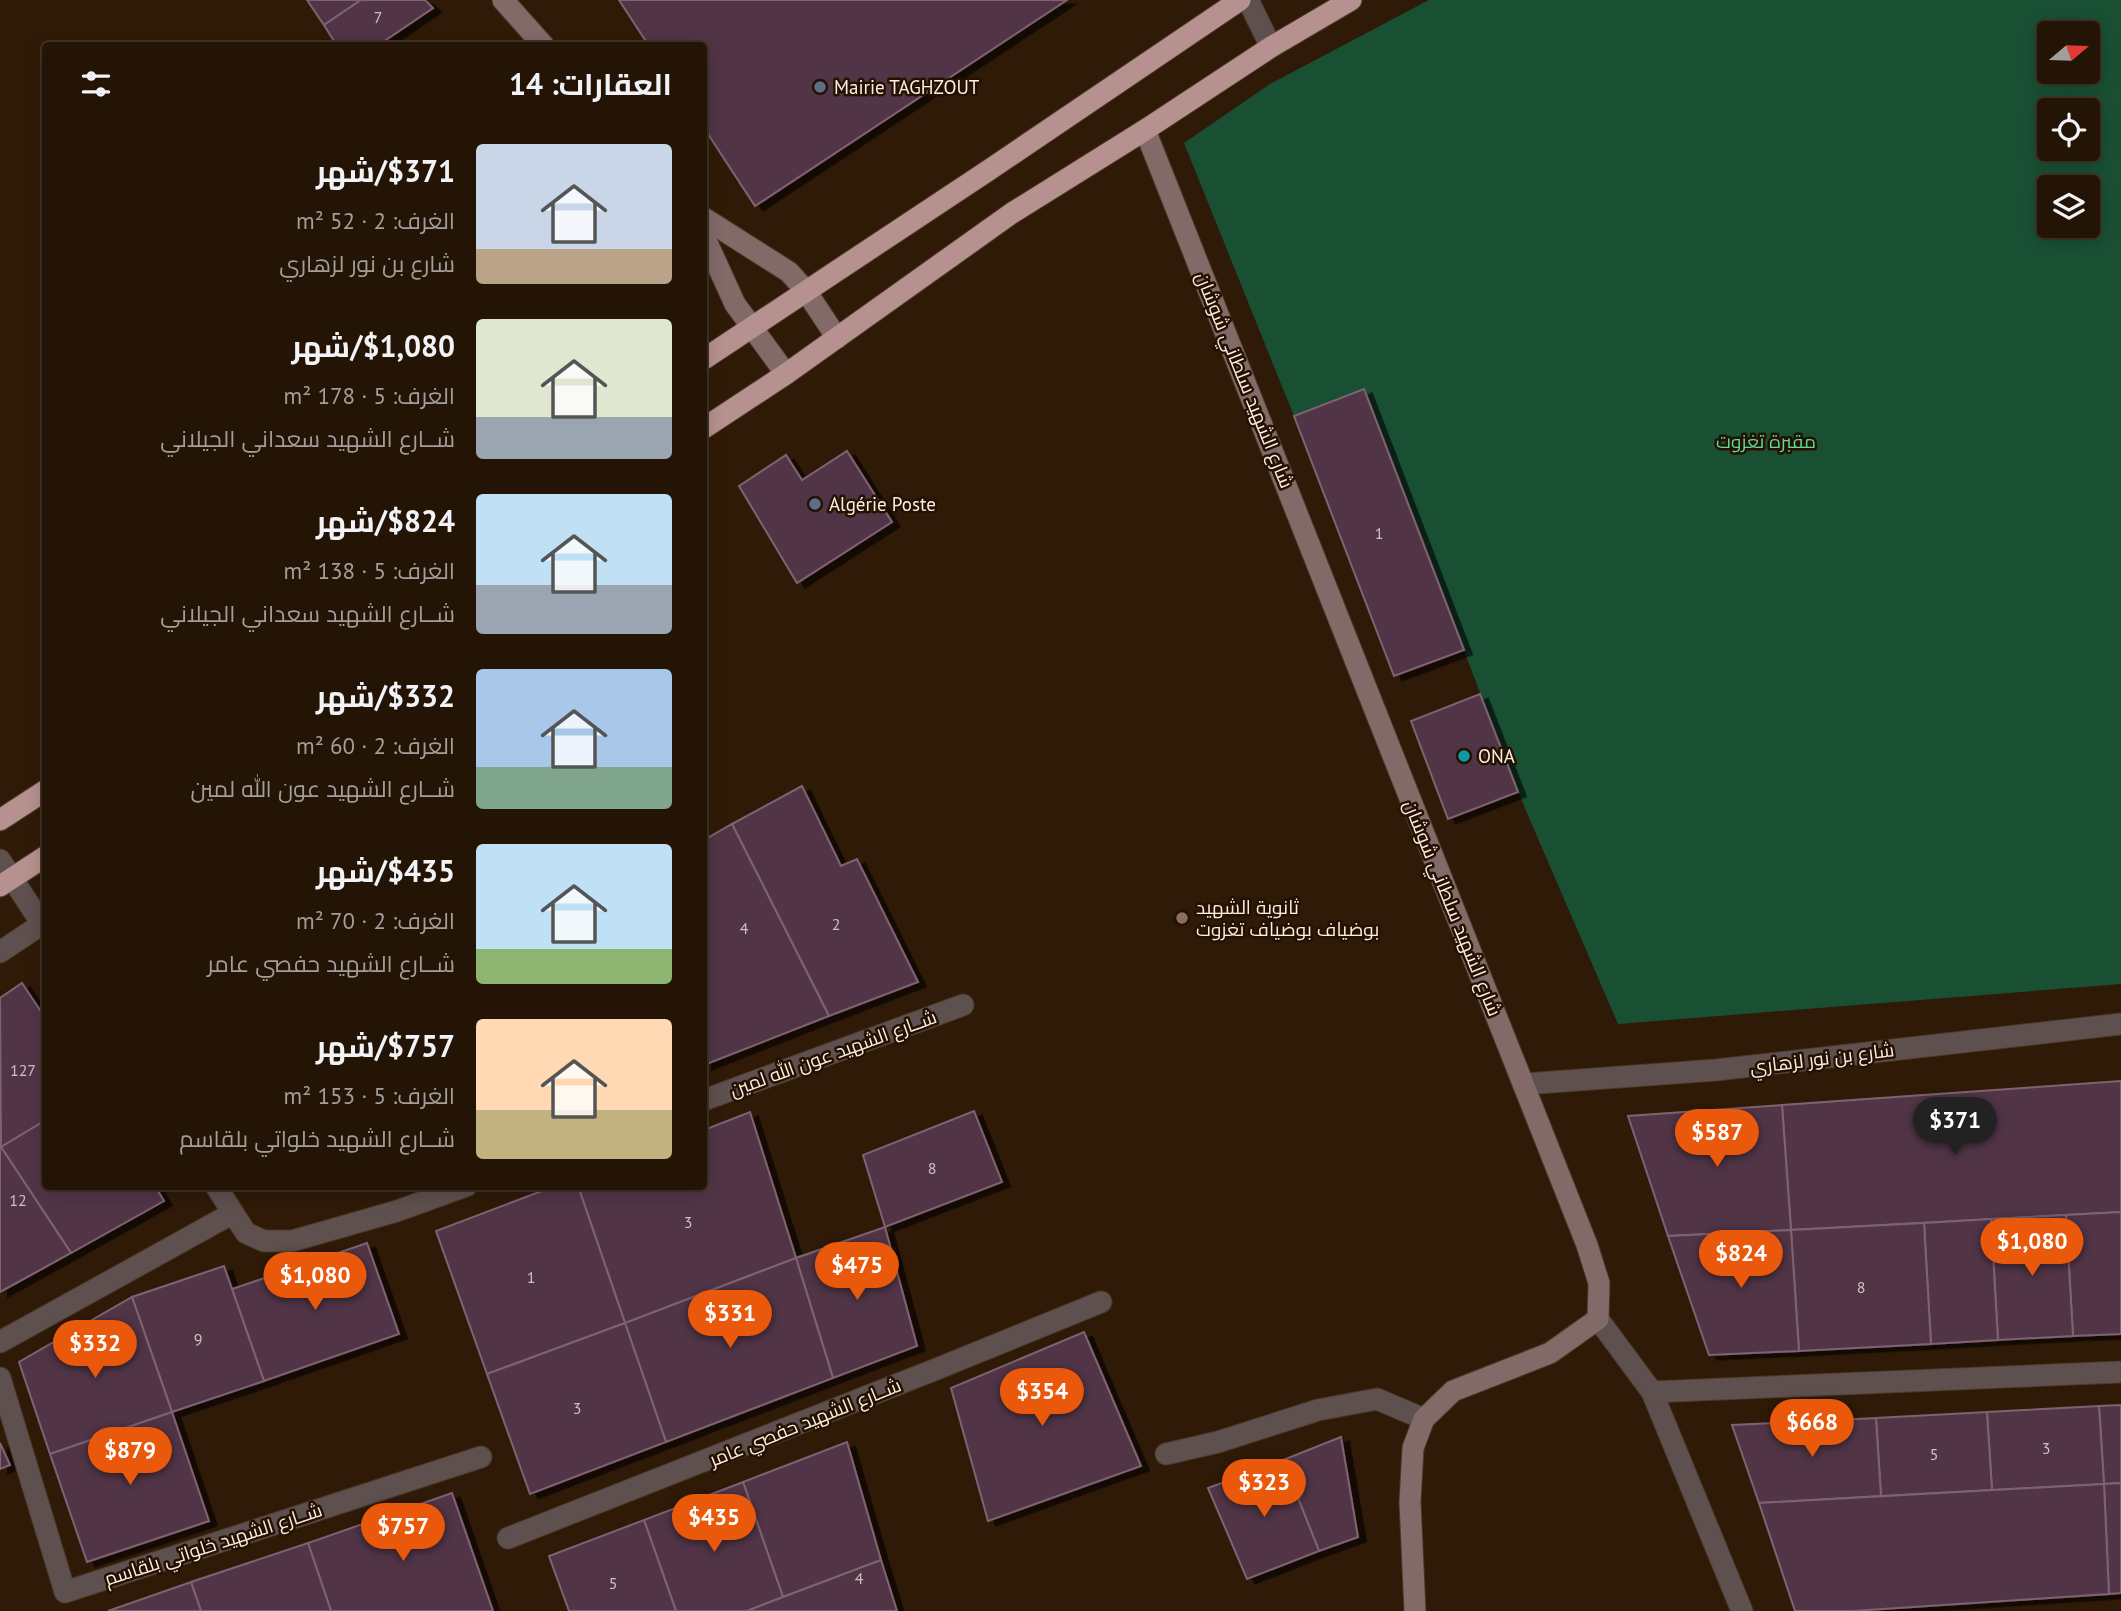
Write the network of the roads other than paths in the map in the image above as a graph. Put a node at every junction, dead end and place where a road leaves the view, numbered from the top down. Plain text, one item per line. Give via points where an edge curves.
1 (503, 0) edge
2 (1240, 0) edge
3 (1248, 0) edge
4 (1351, 0) edge
5 (540, 42) edge
6 (1271, 47) junction
7 (1146, 130) junction
8 (707, 220) edge
9 (707, 243) edge
10 (806, 291) junction
11 (751, 327) junction
12 (837, 338) junction
13 (707, 357) edge
14 (786, 374) junction
15 (707, 426) edge
16 (42, 793) edge
17 (0, 820) edge
18 (42, 859) edge
19 (0, 860) edge
20 (6, 882) edge
21 (42, 926) edge
22 (42, 928) edge
23 (0, 952) edge
24 (963, 1005) dead end
25 (2121, 1024) edge
26 (1523, 1084) junction
27 (707, 1099) edge
28 (219, 1190) edge
29 (454, 1190) edge
30 (233, 1213) junction
31 (1101, 1302) dead end
32 (1598, 1319) junction
33 (0, 1342) edge
34 (2121, 1372) edge
35 (0, 1378) edge
36 (1652, 1392) junction
37 (1424, 1419) junction
38 (1166, 1454) dead end
39 (481, 1457) dead end
40 (508, 1538) dead end
41 (1415, 1611) edge
42 (1742, 1611) edge

1 - 5 street
2 - 10 highway
3 - 6 street
4 - 6 highway
6 - 7 highway
7 - 12 highway via 1012,214
7 - 26 street, شارع الشهيد سلطاني شوشان
8 - 10 street via 789,272
9 - 11 street via 735,304
10 - 11 highway
10 - 12 street
11 - 13 highway
11 - 14 street
12 - 14 highway
14 - 15 highway
16 - 17 highway
18 - 20 highway
19 - 20 street
20 - 21 street
22 - 23 street
24 - 27 street, شــارع الشهيد عون الله لمين
25 - 26 street, شارع بن نور لزهاري via 1716,1070
26 - 32 street, شارع الشهيد سلطاني شوشان via 1587,1245 1599,1283
28 - 30 street
29 - 30 street via 292,1241 264,1241 246,1233
30 - 33 street
31 - 40 street, شــارع الشهيد حفصي عامر
32 - 36 street
32 - 37 street via 1550,1353 1453,1391
34 - 36 street
35 - 39 street, شــارع الشهيد خلواتي بلقاسم via 65,1592
36 - 42 street
37 - 38 street via 1377,1399 1318,1410
37 - 41 street via 1413,1448 1410,1502

